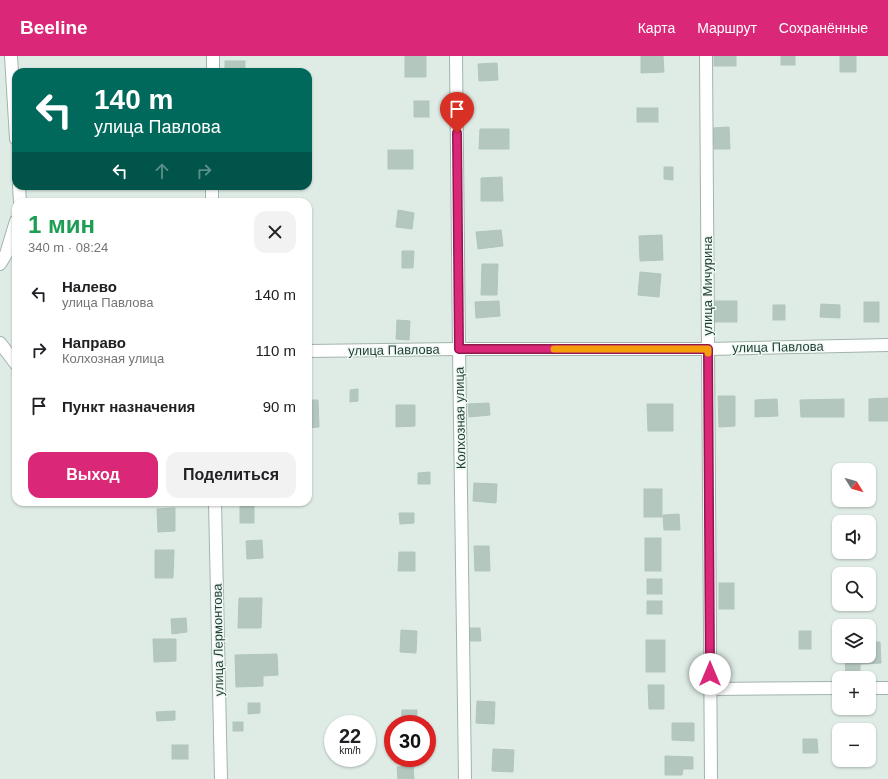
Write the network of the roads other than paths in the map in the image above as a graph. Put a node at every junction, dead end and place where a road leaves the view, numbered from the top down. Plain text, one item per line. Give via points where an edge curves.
1 (11, 56) edge
2 (213, 56) edge
3 (456, 56) edge
4 (706, 56) edge
5 (212, 68) edge
6 (12, 73) edge
7 (12, 234) edge
8 (0, 264) edge
9 (0, 343) edge
10 (888, 345) edge
11 (459, 349) junction
12 (708, 349) junction
13 (312, 351) edge
14 (12, 359) edge
15 (215, 506) edge
16 (832, 688) edge
17 (876, 688) edge
18 (888, 688) edge
19 (710, 689) junction
20 (221, 779) edge
21 (465, 779) edge
22 (712, 779) edge

1 - 6 street
2 - 5 street
3 - 11 street, Колхозная улица
4 - 12 street, улица Мичурина
7 - 8 street
9 - 14 street
10 - 12 street, улица Павлова
11 - 12 street, улица Павлова
11 - 13 street, улица Павлова
11 - 21 street, Колхозная улица
12 - 19 street, улица Мичурина
15 - 20 street, улица Лермонтова
16 - 19 street
17 - 18 street
19 - 22 street, улица Мичурина

